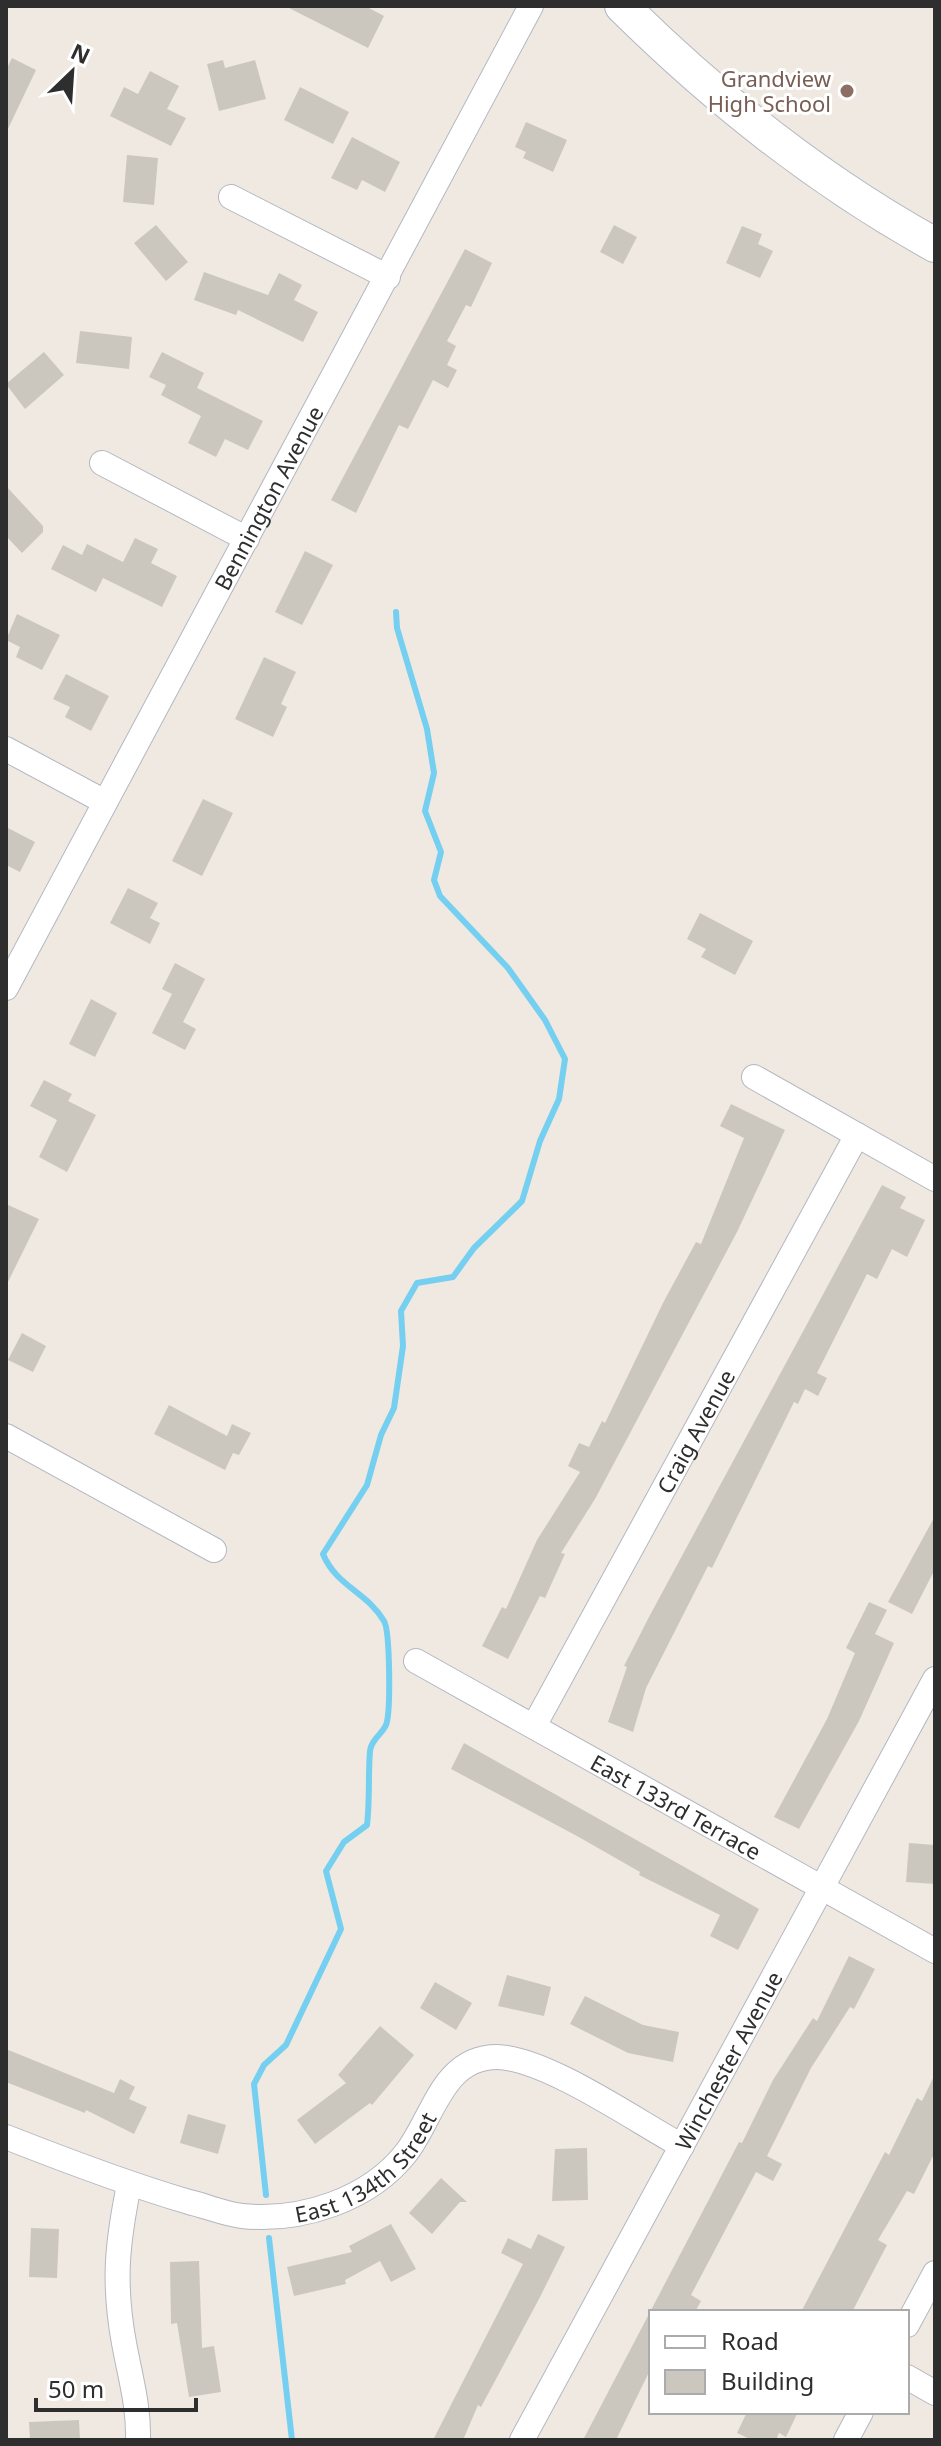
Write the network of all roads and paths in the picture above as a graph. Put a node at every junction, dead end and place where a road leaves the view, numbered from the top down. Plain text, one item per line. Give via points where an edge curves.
1 (502, 6) edge
2 (622, 6) edge
3 (527, 12) edge
4 (231, 197) dead end
5 (935, 245) edge
6 (388, 277) junction
7 (102, 463) dead end
8 (247, 539) junction
9 (6, 749) edge
10 (105, 802) junction
11 (6, 988) edge
12 (754, 1077) dead end
13 (857, 1135) junction
14 (935, 1179) edge
15 (6, 1436) edge
16 (214, 1550) dead end
17 (416, 1661) dead end
18 (935, 1679) edge
19 (534, 1726) junction
20 (822, 1888) junction
21 (935, 1951) edge
22 (6, 2137) edge
23 (682, 2146) junction
24 (129, 2185) junction
25 (935, 2273) edge
26 (909, 2321) edge
27 (909, 2378) edge
28 (935, 2393) edge
29 (860, 2414) edge
30 (138, 2440) edge
31 (522, 2440) edge
32 (846, 2440) edge

1 - 3 street
2 - 5 main road via 780,142 889,220
3 - 6 street, Bennington Avenue
4 - 6 street
6 - 8 street, Bennington Avenue
7 - 8 street
8 - 10 street, Bennington Avenue
9 - 10 street
10 - 11 street, Bennington Avenue
12 - 13 street
13 - 14 street
13 - 19 street, Craig Avenue
15 - 16 street
17 - 19 street, East 133rd Terrace
18 - 20 street, Winchester Avenue
19 - 20 street, East 133rd Terrace
20 - 21 street, East 133rd Terrace
20 - 23 street, Winchester Avenue
22 - 24 street, East 134th Street
23 - 24 street, East 134th Street via 532,2063 495,2057 452,2075 407,2153 364,2190 326,2207 242,2216
23 - 31 street, Winchester Avenue
24 - 30 street via 116,2248 116,2280
25 - 26 street
27 - 28 street
29 - 32 street

